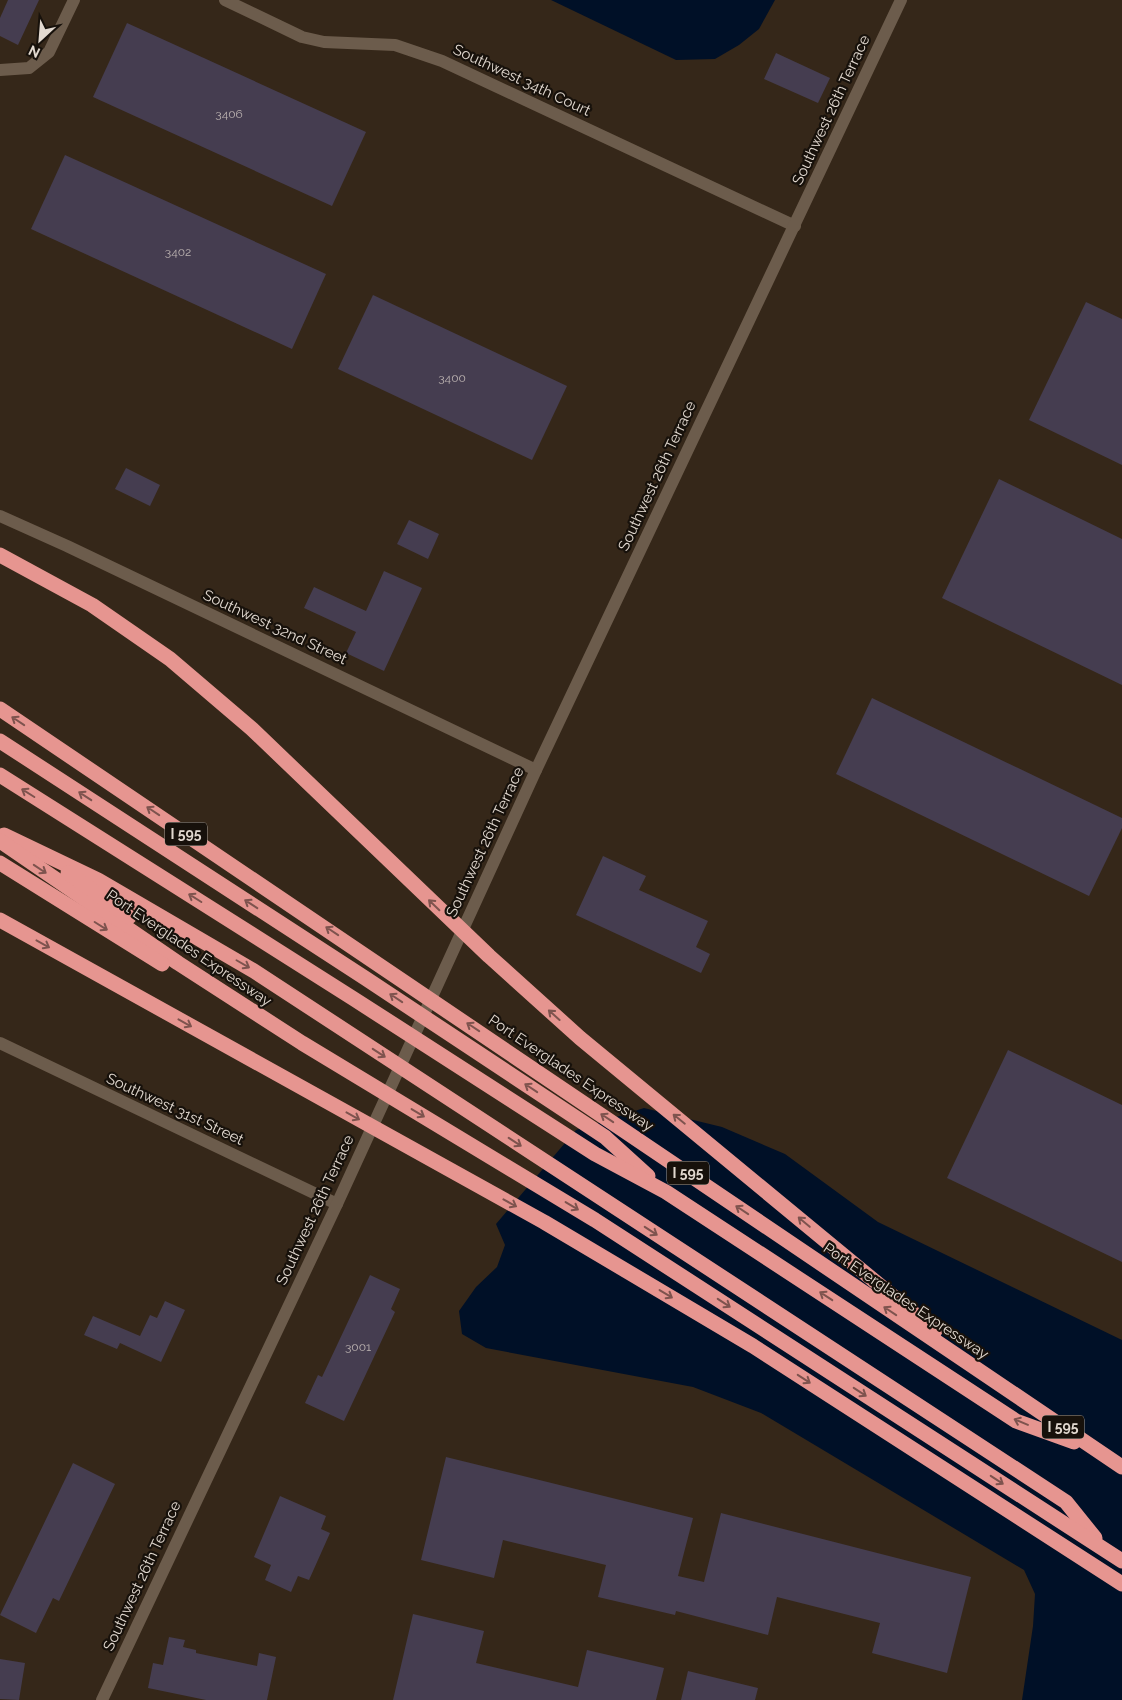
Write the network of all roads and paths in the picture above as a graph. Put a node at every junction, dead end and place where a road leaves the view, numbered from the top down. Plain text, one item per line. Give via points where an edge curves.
1 (74, 0) edge
2 (225, 0) edge
3 (901, 0) edge
4 (0, 70) edge
5 (795, 226) junction
6 (0, 516) edge
7 (0, 555) edge
8 (0, 708) edge
9 (0, 741) edge
10 (536, 770) junction
11 (0, 776) edge
12 (0, 824) edge
13 (0, 833) edge
14 (0, 841) edge
15 (0, 863) edge
16 (0, 920) edge
17 (178, 963) junction
18 (302, 1042) junction
19 (0, 1043) edge
20 (666, 1192) junction
21 (337, 1204) junction
22 (1003, 1388) junction
23 (1099, 1452) junction
24 (1122, 1467) edge
25 (1102, 1548) junction
26 (1122, 1561) edge
27 (1122, 1584) edge
28 (102, 1700) edge

1 - 4 street via 49,52 29,68
2 - 5 street, Southwest 34th Court via 302,37 324,42 395,45 442,61
3 - 5 street, Southwest 26th Terrace
5 - 10 street, Southwest 26th Terrace
6 - 10 street, Southwest 32nd Street
22 -> 7 highway via 580,1038 489,956 252,729 170,659 92,604
22 -> 8 highway, Port Everglades Expressway / I 595
20 -> 9 highway via 605,1137
10 - 21 street, Southwest 26th Terrace
20 -> 11 highway via 595,1154
12 - 17 highway via 145,929
13 -> 25 highway via 98,880 254,971 1066,1502
14 -> 17 highway, Port Everglades Expressway
15 -> 18 highway via 192,982
16 -> 27 highway via 544,1222 753,1346
17 - 18 highway, Port Everglades Expressway
18 -> 25 highway, Port Everglades Expressway via 595,1220
19 - 21 street, Southwest 31st Street
23 -> 20 highway via 1016,1421
21 - 28 street, Southwest 26th Terrace
22 - 23 highway, Port Everglades Expressway / I 595
23 - 24 highway, Port Everglades Expressway / I 595
25 - 26 highway, Port Everglades Expressway

